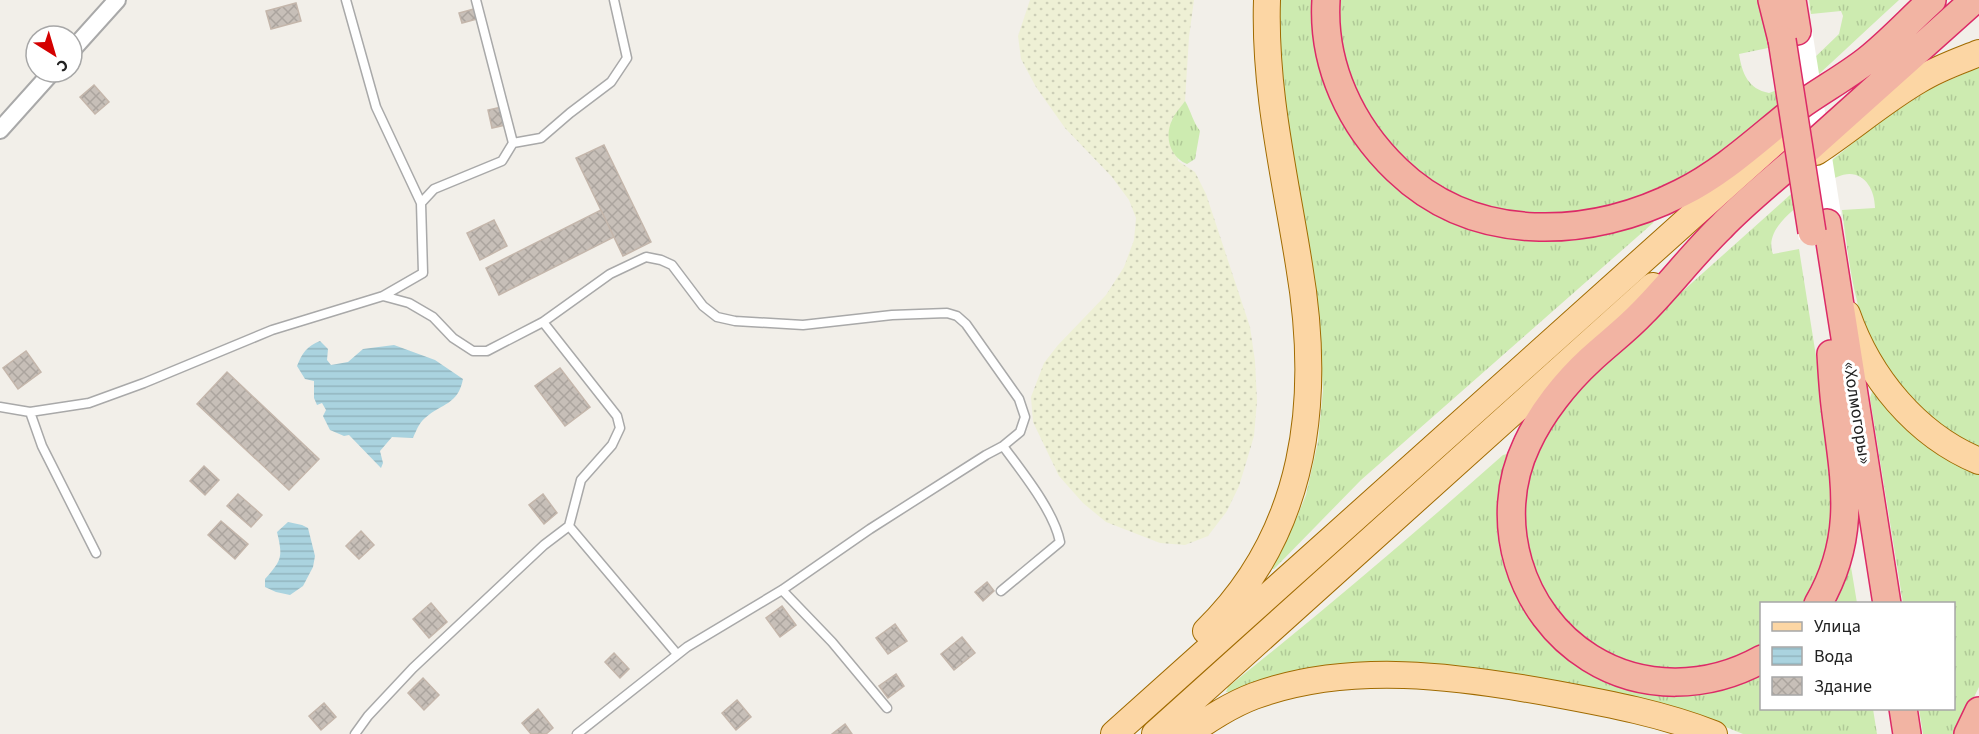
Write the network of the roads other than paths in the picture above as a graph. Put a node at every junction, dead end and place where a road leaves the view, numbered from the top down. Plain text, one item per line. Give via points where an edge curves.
1 (117, 0) edge
2 (346, 0) edge
3 (476, 0) edge
4 (614, 0) edge
5 (1267, 0) edge
6 (1326, 0) edge
7 (1774, 0) edge
8 (1793, 0) edge
9 (1974, 0) edge
10 (1924, 7) edge
11 (1789, 36) junction
12 (84, 37) edge
13 (1979, 52) edge
14 (1866, 61) junction
15 (41, 84) edge
16 (0, 130) edge
17 (513, 142) junction
18 (1773, 180) junction
19 (422, 203) junction
20 (1721, 226) junction
21 (1819, 227) junction
22 (383, 296) junction
23 (543, 322) junction
24 (1831, 350) junction
25 (0, 407) edge
26 (30, 412) junction
27 (1003, 446) junction
28 (1979, 461) edge
29 (568, 526) junction
30 (96, 553) dead end
31 (782, 590) junction
32 (1001, 591) dead end
33 (1818, 602) edge
34 (1870, 602) edge
35 (1887, 602) edge
36 (677, 654) junction
37 (1760, 660) edge
38 (887, 708) dead end
39 (1887, 710) edge
40 (1903, 710) edge
41 (1979, 711) edge
42 (355, 734) edge
43 (577, 734) edge
44 (1103, 734) edge
45 (1114, 734) edge
46 (1155, 734) edge
47 (1187, 734) edge
48 (1714, 734) edge
49 (1891, 734) edge
50 (1907, 734) edge
51 (1968, 734) edge

1 - 12 street
2 - 19 lane via 376,107
3 - 17 lane
4 - 17 lane via 627,58 611,82 541,138
5 - 44 main road via 1266,40 1273,115 1306,317 1309,356 1303,452 1286,511 1254,573 1217,621
6 - 14 highway via 1329,46 1338,81 1352,113 1375,147 1422,191 1442,202 1483,218 1519,226 1589,225 1641,210 1682,192 1730,162 1799,107
7 - 11 highway
8 - 11 highway
9 - 18 highway
10 - 14 highway
11 - 21 highway, bridge
13 - 18 main road via 1921,79
14 - 45 main road
15 - 16 street
17 - 19 lane via 502,161 434,189
18 - 20 highway
19 - 22 lane via 423,273
20 - 37 highway via 1641,315 1588,361 1552,404 1526,444 1511,505 1510,526 1517,561 1536,604 1567,642 1592,660 1634,677 1680,682 1733,673
20 - 46 main road
21 - 24 highway, «Холмогоры»
21 - 28 main road via 1853,331 1871,365 1923,427
21 - 35 highway, «Холмогоры»
22 - 23 lane via 409,303 433,317 453,338 473,351 487,351
22 - 26 lane via 272,330 89,403
23 - 27 lane via 610,274 646,257 672,266 703,306 717,317 735,321 803,325 947,313 966,324 1019,399 1025,417 1020,432
23 - 29 lane via 617,416 620,428 612,445 581,480
24 - 33 highway via 1846,513 1838,560
24 - 34 highway, «Холмогоры»
25 - 26 lane
26 - 30 lane via 42,446
27 - 31 lane via 870,529
27 - 32 lane via 1032,486 1060,542
29 - 36 lane
29 - 42 lane via 413,668
31 - 36 lane
31 - 38 lane
36 - 43 lane
39 - 49 highway
40 - 50 highway
41 - 51 highway
47 - 48 main road via 1253,696 1306,682 1368,675 1455,679 1548,693 1632,709

